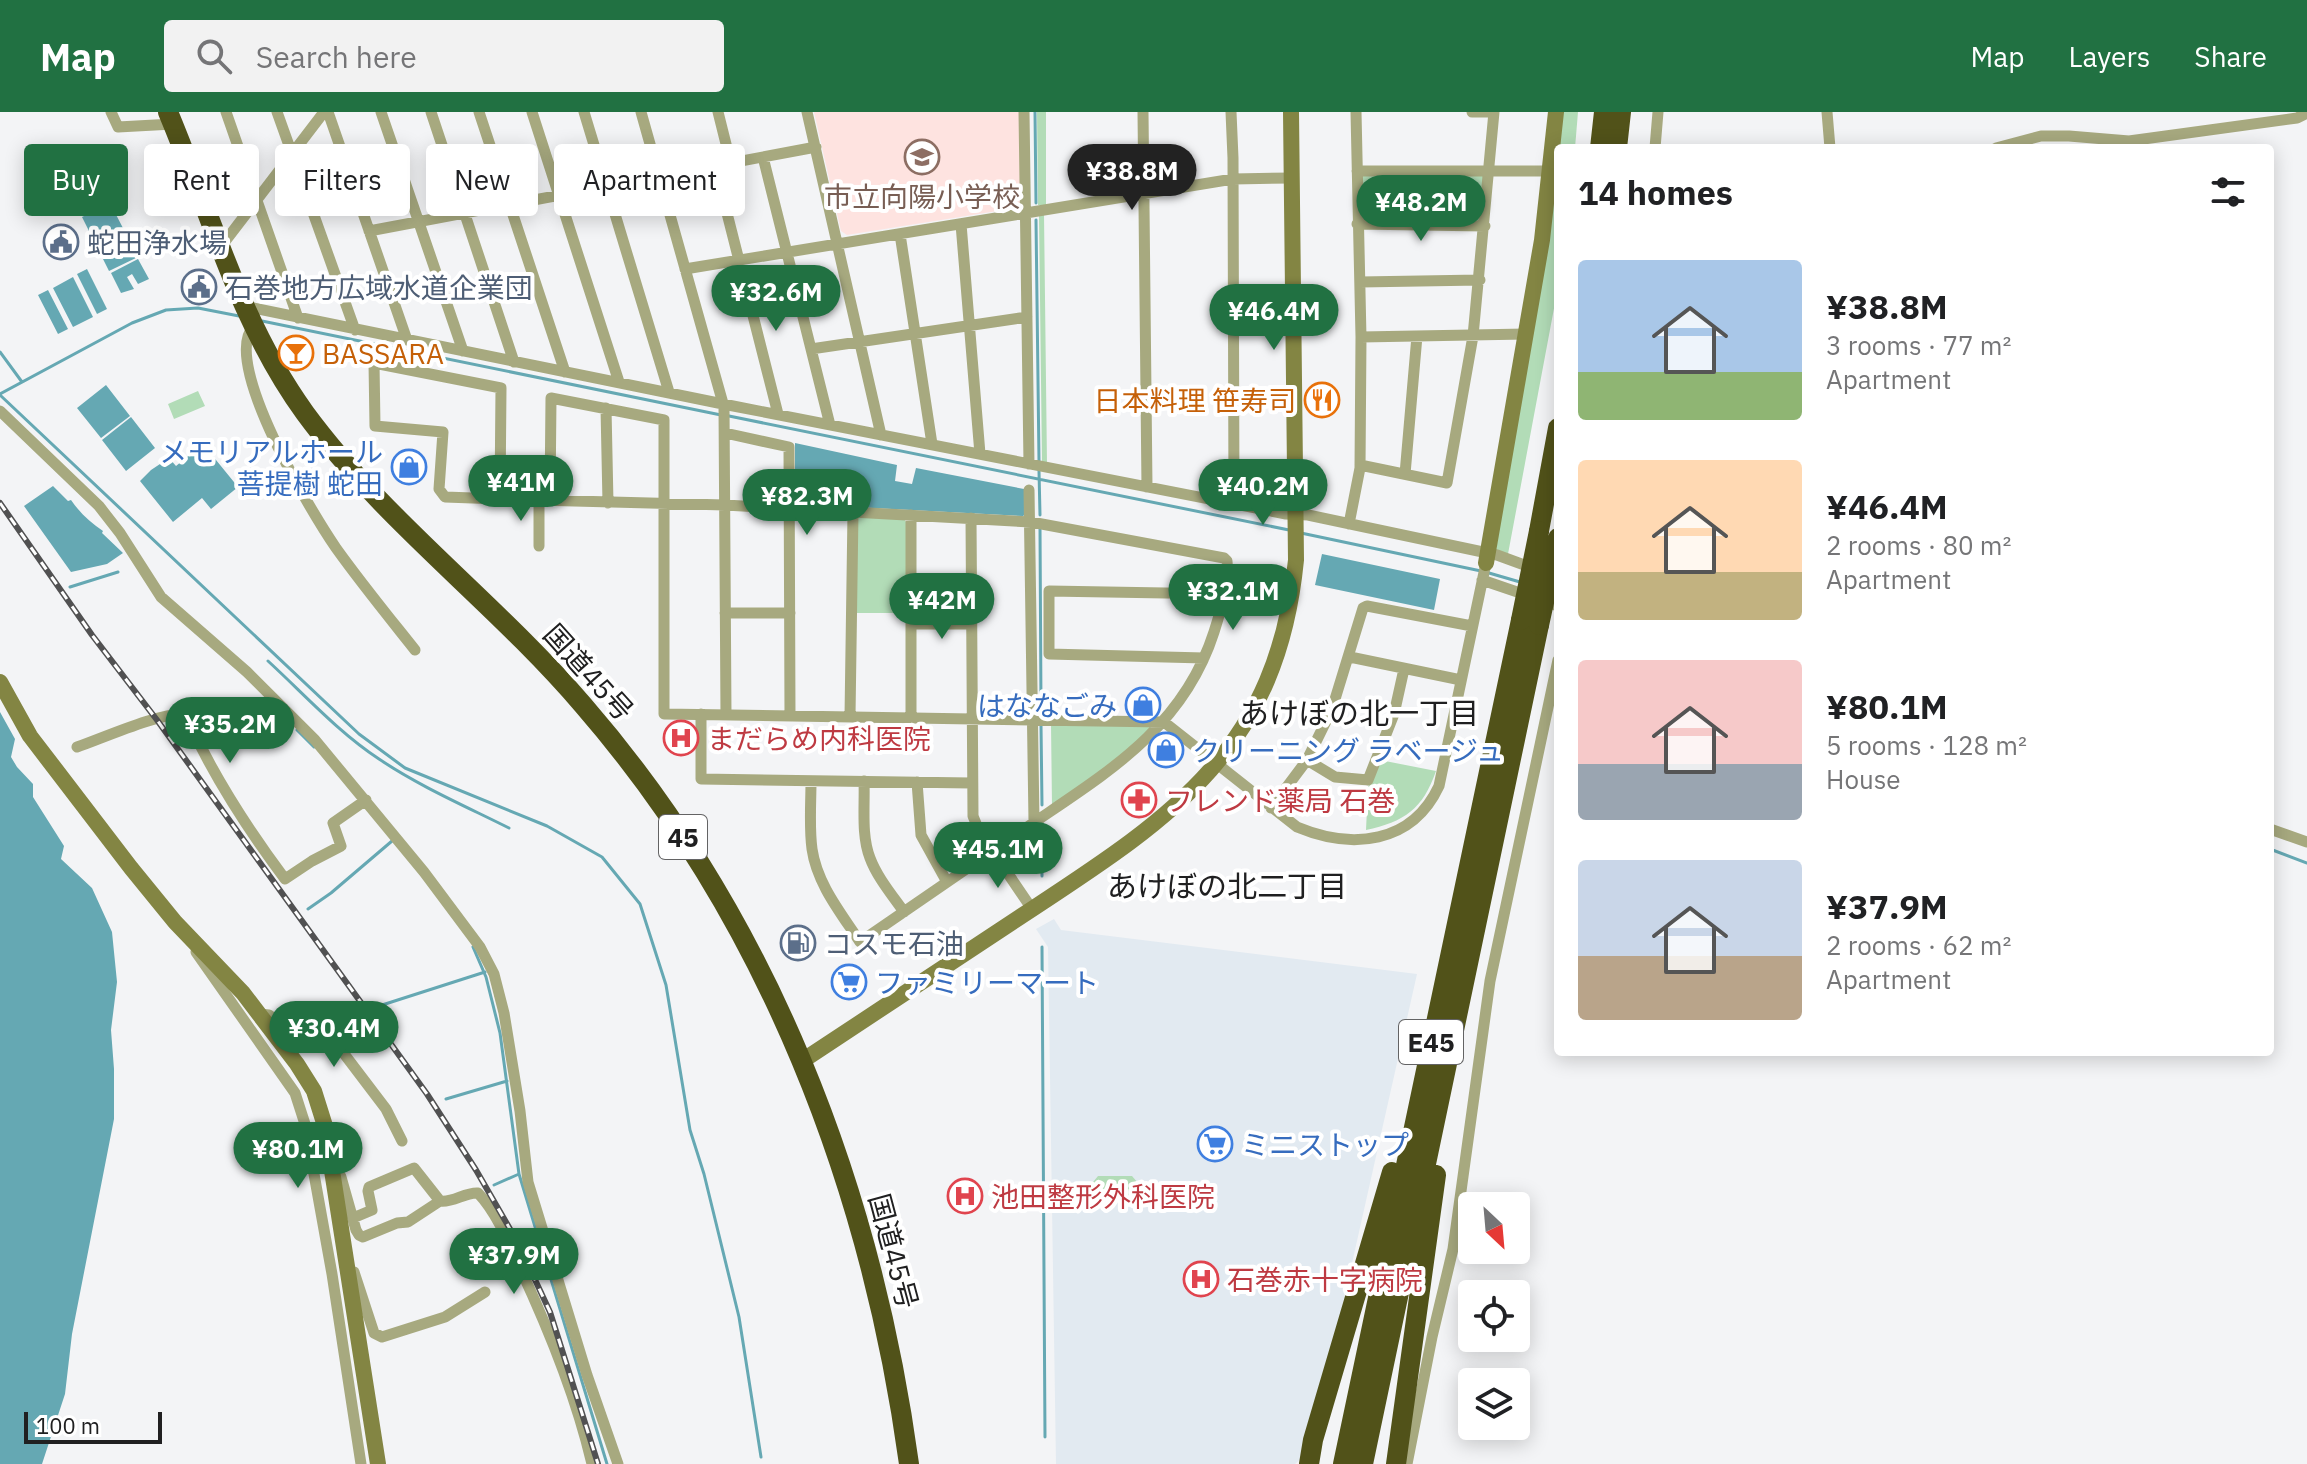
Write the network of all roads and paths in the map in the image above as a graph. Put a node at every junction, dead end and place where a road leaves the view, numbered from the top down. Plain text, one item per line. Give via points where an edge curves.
1 (111, 112) edge
2 (226, 112) edge
3 (277, 112) edge
4 (326, 112) edge
5 (381, 112) edge
6 (431, 112) edge
7 (479, 112) edge
8 (532, 112) edge
9 (584, 112) edge
10 (641, 112) edge
11 (718, 112) edge
12 (807, 112) edge
13 (1024, 112) edge
14 (1143, 112) edge
15 (1231, 112) edge
16 (1291, 112) edge
17 (1356, 112) edge
18 (1472, 112) edge
19 (1556, 112) edge
20 (1604, 112) edge
21 (1621, 112) edge
22 (1658, 112) edge
23 (1827, 112) edge
24 (2307, 113) edge
25 (170, 118) edge
26 (238, 144) edge
27 (289, 144) edge
28 (299, 144) edge
29 (442, 144) edge
30 (490, 144) edge
31 (594, 144) edge
32 (650, 144) edge
33 (726, 144) edge
34 (1600, 144) edge
35 (1617, 144) edge
36 (1655, 144) edge
37 (1830, 144) edge
38 (2011, 144) edge
39 (816, 147) junction
40 (763, 157) junction
41 (745, 161) edge
42 (1357, 171) junction
43 (1490, 171) junction
44 (1550, 171) junction
45 (275, 176) edge
46 (1292, 178) junction
47 (1233, 179) junction
48 (554, 180) edge
49 (1144, 192) junction
50 (259, 198) edge
51 (259, 202) edge
52 (1025, 213) junction
53 (245, 216) edge
54 (314, 216) edge
55 (444, 216) edge
56 (466, 216) edge
57 (514, 216) edge
58 (566, 216) edge
59 (616, 216) edge
60 (670, 216) edge
61 (728, 216) edge
62 (418, 221) junction
63 (961, 224) junction
64 (1357, 224) junction
65 (1485, 226) junction
66 (369, 231) junction
67 (900, 234) junction
68 (839, 243) junction
69 (220, 248) junction
70 (787, 252) junction
71 (740, 259) junction
72 (685, 269) junction
73 (1480, 280) junction
74 (1360, 282) junction
75 (249, 317) junction
76 (1027, 317) junction
77 (298, 318) junction
78 (970, 324) junction
79 (355, 330) junction
80 (915, 333) junction
81 (1527, 334) junction
82 (1417, 336) junction
83 (1473, 336) junction
84 (1361, 337) junction
85 (407, 340) junction
86 (859, 342) junction
87 (811, 349) junction
88 (463, 351) junction
89 (514, 362) junction
90 (565, 372) junction
91 (619, 382) junction
92 (669, 392) junction
93 (724, 406) junction
94 (606, 408) junction
95 (0, 411) edge
96 (778, 414) junction
97 (830, 425) junction
98 (725, 428) junction
99 (881, 435) junction
100 (932, 444) junction
101 (980, 454) junction
102 (1029, 464) junction
103 (1360, 465) junction
104 (1554, 470) edge
105 (1405, 474) junction
106 (1147, 487) junction
107 (1029, 490) dead end
108 (500, 499) junction
109 (545, 500) junction
110 (608, 503) junction
111 (1234, 503) junction
112 (663, 504) junction
113 (725, 505) junction
114 (789, 508) junction
115 (853, 512) junction
116 (911, 515) junction
117 (971, 518) junction
118 (1031, 522) junction
119 (1349, 524) junction
120 (1296, 527) junction
121 (1548, 534) edge
122 (539, 546) dead end
123 (1485, 568) junction
124 (1554, 577) edge
125 (1224, 594) junction
126 (1554, 604) edge
127 (725, 613) junction
128 (790, 613) junction
129 (1530, 622) junction
130 (912, 624) junction
131 (971, 624) junction
132 (1472, 626) junction
133 (415, 650) dead end
134 (1350, 657) junction
135 (1204, 658) junction
136 (1404, 669) junction
137 (1554, 679) edge
138 (1461, 680) junction
139 (0, 682) edge
140 (701, 714) junction
141 (726, 715) junction
142 (790, 715) junction
143 (850, 716) junction
144 (911, 717) junction
145 (972, 718) junction
146 (1032, 719) junction
147 (1164, 722) junction
148 (77, 747) dead end
149 (1307, 760) junction
150 (1217, 764) junction
151 (811, 781) junction
152 (864, 781) junction
153 (917, 782) junction
154 (971, 783) junction
155 (363, 802) junction
156 (1271, 808) junction
157 (1034, 822) junction
158 (2274, 830) edge
159 (2307, 842) edge
160 (992, 851) junction
161 (947, 882) junction
162 (1032, 909) junction
163 (904, 912) junction
164 (1479, 914) junction
165 (188, 937) junction
166 (258, 1014) junction
167 (1432, 1038) junction
168 (802, 1061) junction
169 (402, 1141) dead end
170 (330, 1160) junction
171 (440, 1201) junction
172 (353, 1218) junction
173 (346, 1263) junction
174 (485, 1292) dead end
175 (361, 1464) edge
176 (378, 1464) edge
177 (592, 1464) edge
178 (618, 1464) edge
179 (909, 1464) edge
180 (1309, 1464) edge
181 (1343, 1464) edge
182 (1363, 1464) edge
183 (1396, 1464) edge
184 (1407, 1464) edge

1 - 25 street via 118,127
2 - 26 street
3 - 27 street
4 - 28 street
4 - 66 street
5 - 62 street
6 - 29 street
7 - 30 street
8 - 48 street
9 - 31 street
10 - 32 street
11 - 33 street
12 - 39 street
13 - 52 street
14 - 49 street
15 - 47 street
16 - 46 street
17 - 42 street
18 - 43 street via 1494,112
19 - 44 street
20 - 34 highway
21 - 35 highway
22 - 36 street
23 - 37 street
24 - 38 street via 2151,139 2041,136
25 - 69 highway, 国道45号 / 45
39 - 40 street
39 - 68 street
40 - 41 street
40 - 70 street
42 - 43 street
42 - 64 street
43 - 44 street
43 - 65 street
44 - 81 street
45 - 50 street
46 - 47 street
46 - 120 street
47 - 49 street
47 - 111 street
49 - 52 street
49 - 106 street
51 - 77 street
52 - 63 street
52 - 76 street
53 - 69 street
54 - 79 street
55 - 62 street
56 - 89 street
57 - 90 street
58 - 91 street
59 - 92 street
60 - 72 street
61 - 71 street
62 - 66 street
62 - 88 street
63 - 67 street
63 - 78 street
64 - 65 street
64 - 74 street
65 - 73 street
66 - 85 street
67 - 68 street
67 - 80 street
68 - 70 street
68 - 86 street
69 - 75 highway, 国道45号 / 45
70 - 71 street
70 - 87 street
71 - 72 street
71 - 96 street
72 - 93 street
73 - 74 street
73 - 83 street
74 - 84 street
75 - 77 street
75 - 133 street via 249,371 260,407 301,492
75 - 168 highway, 国道45号 / 45 via 305,413 342,459 584,705 666,809 741,932
76 - 78 street
76 - 102 street
77 - 79 street
78 - 80 street
78 - 101 street
79 - 85 street
80 - 86 street
80 - 100 street
81 - 83 street
81 - 123 street
82 - 83 street
82 - 84 street
82 - 105 street
83 - 105 street via 1447,483
84 - 103 street
85 - 88 street
86 - 87 street
86 - 99 street
87 - 97 street
88 - 89 street
89 - 90 street
90 - 91 street
91 - 92 street
92 - 93 street
93 - 96 street
93 - 98 street
94 - 109 street via 551,398
94 - 110 street
94 - 112 street via 664,420
95 - 155 street via 99,506 161,597 283,705
96 - 97 street
97 - 99 street
98 - 113 street
98 - 114 street via 789,447
99 - 100 street
100 - 101 street
101 - 102 street
102 - 106 street
103 - 105 street
103 - 119 street
104 - 121 highway, E45
106 - 111 street
107 - 118 street
108 - 108 street via 501,388 374,363 375,426 443,432 439,489 445,497
108 - 109 street
109 - 110 street
109 - 122 street
110 - 112 street
111 - 120 street
112 - 113 street
112 - 140 street via 664,714
113 - 114 street
113 - 127 street
114 - 115 street
114 - 128 street
115 - 116 street
115 - 143 street
116 - 117 street
116 - 130 street
117 - 118 street
117 - 131 street
118 - 125 street via 1224,558
118 - 146 street
119 - 120 street
119 - 123 street
120 - 150 street via 1292,600 1274,665
121 - 129 highway, E45, bridge
123 - 124 street
123 - 126 street
123 - 132 street
125 - 135 street
125 - 135 street via 1049,591 1049,654
127 - 128 street
127 - 141 street
128 - 142 street
129 - 164 highway, E45
129 - 167 highway, E45
130 - 131 street
130 - 144 street
131 - 145 street
132 - 134 street via 1367,606 1360,611
132 - 138 street
134 - 136 street
134 - 149 street
135 - 147 street
136 - 138 street
136 - 149 street via 1394,714 1368,780 1335,777
137 - 184 street via 1490,981 1453,1249
138 - 156 street via 1439,786 1409,825 1370,839 1313,834
139 - 165 street via 30,736
140 - 141 street
140 - 151 street via 701,779
141 - 142 street
142 - 143 street
143 - 144 street
144 - 145 street
145 - 146 street
145 - 154 street
146 - 147 street
146 - 157 street
147 - 150 street
147 - 157 street via 1131,755
148 - 155 street via 185,714 226,795 285,879 341,846 333,823
149 - 156 street
150 - 156 street
150 - 162 street via 1154,825
151 - 152 street
151 - 163 street via 816,865 860,942
152 - 153 street
152 - 163 street via 869,856
153 - 154 street
153 - 161 street via 921,835
154 - 160 street via 973,816
155 - 178 street via 466,927 494,974 528,1182
157 - 160 street
158 - 159 street
160 - 161 street
160 - 162 street
161 - 163 street
162 - 168 street
164 - 182 highway, E45
164 - 183 highway
165 - 166 street
165 - 175 street via 295,1093 332,1274
166 - 169 street via 269,1015 296,1038 329,1034 386,1109
166 - 170 street via 314,1091
167 - 180 highway
167 - 181 highway, E45
168 - 179 highway, 国道45号 / 45 via 850,1190 877,1288
170 - 172 street
170 - 173 street
171 - 172 street via 408,1222 363,1237
171 - 172 street via 414,1168 369,1187 372,1210
171 - 177 street via 474,1192 492,1212 544,1318
173 - 174 street via 354,1272 374,1333 382,1337 445,1317
173 - 176 street

